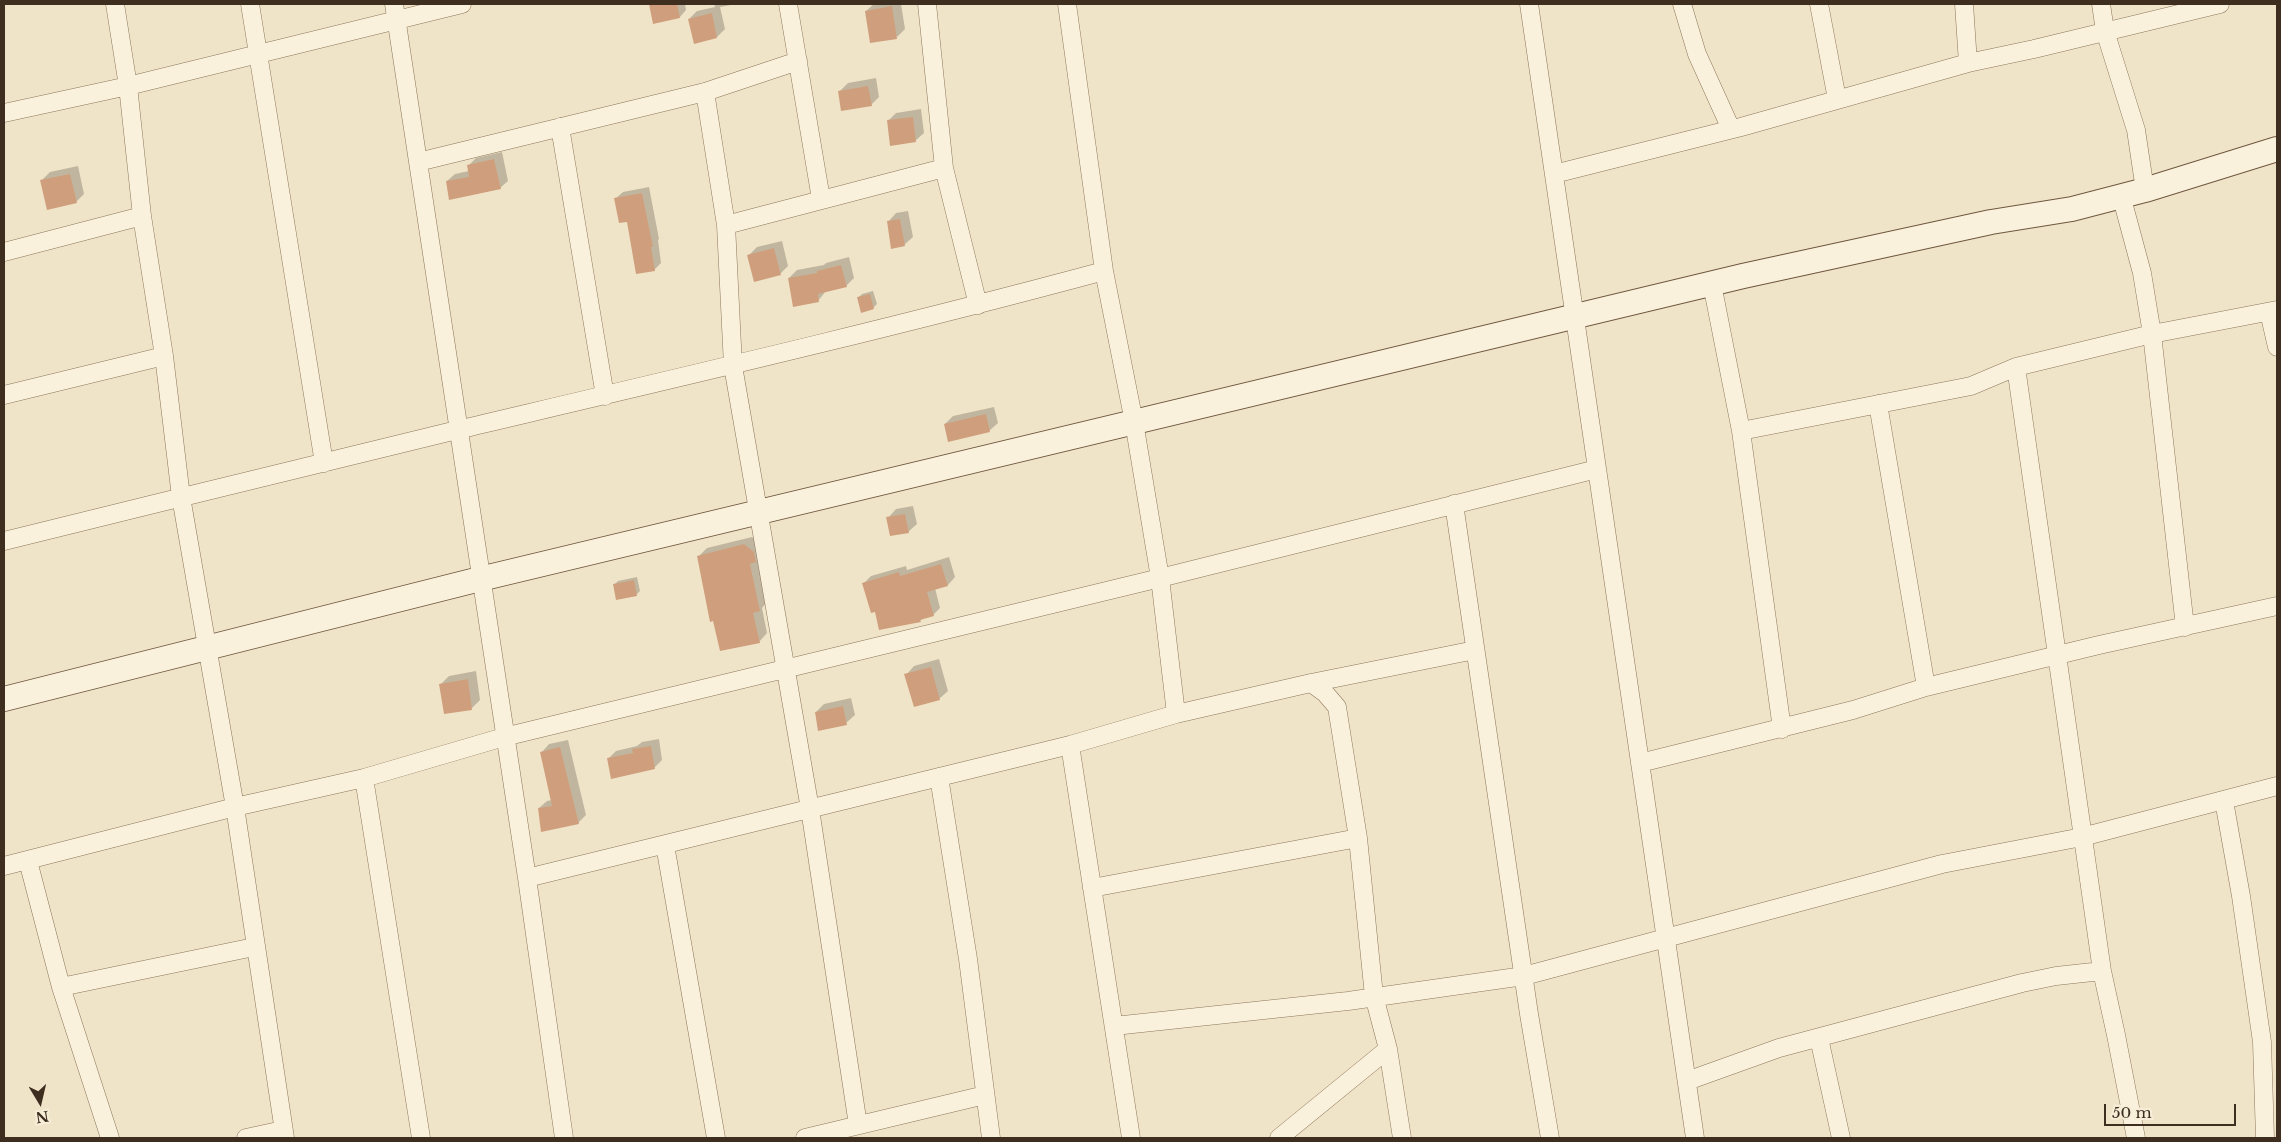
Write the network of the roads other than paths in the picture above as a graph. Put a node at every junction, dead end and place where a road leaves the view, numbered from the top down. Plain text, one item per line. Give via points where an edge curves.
1 (115, 4) edge
2 (250, 4) edge
3 (462, 4) edge
4 (788, 4) edge
5 (926, 4) edge
6 (1067, 4) edge
7 (1529, 4) edge
8 (1682, 4) edge
9 (1819, 4) edge
10 (1964, 4) edge
11 (2101, 4) edge
12 (2220, 4) edge
13 (395, 12) edge
14 (2105, 31) junction
15 (257, 53) junction
16 (798, 61) junction
17 (1968, 63) junction
18 (128, 86) junction
19 (705, 92) junction
20 (1837, 99) junction
21 (4, 113) edge
22 (560, 127) junction
23 (1731, 129) junction
24 (2277, 149) edge
25 (418, 162) junction
26 (944, 168) junction
27 (1554, 174) junction
28 (2145, 190) junction
29 (2121, 195) junction
30 (822, 200) junction
31 (142, 216) junction
32 (726, 225) junction
33 (4, 252) edge
34 (1104, 271) junction
35 (1712, 284) junction
36 (978, 305) junction
37 (2273, 311) edge
38 (1574, 317) junction
39 (2152, 334) junction
40 (2277, 347) edge
41 (164, 356) junction
42 (733, 366) junction
43 (2016, 367) junction
44 (4, 395) edge
45 (605, 396) junction
46 (1878, 404) junction
47 (1134, 422) junction
48 (458, 430) junction
49 (1741, 431) junction
50 (324, 462) junction
51 (1597, 469) junction
52 (181, 497) junction
53 (1454, 504) junction
54 (760, 512) junction
55 (4, 540) edge
56 (480, 578) junction
57 (1160, 578) junction
58 (2277, 606) edge
59 (2185, 627) junction
60 (206, 648) junction
61 (1475, 650) junction
62 (2056, 656) junction
63 (786, 668) junction
64 (1311, 683) junction
65 (1926, 687) junction
66 (4, 699) edge
67 (1176, 714) junction
68 (1782, 729) junction
69 (504, 737) junction
70 (1070, 745) junction
71 (1640, 763) junction
72 (939, 777) junction
73 (364, 778) junction
74 (2277, 786) edge
75 (2224, 801) junction
76 (234, 807) junction
77 (810, 809) junction
78 (2082, 837) junction
79 (1358, 838) junction
80 (665, 845) junction
81 (28, 861) junction
82 (4, 866) edge
83 (527, 878) junction
84 (1092, 888) junction
85 (1666, 937) junction
86 (254, 947) junction
87 (2102, 970) junction
88 (1524, 976) junction
89 (62, 987) junction
90 (1374, 996) junction
91 (1114, 1026) junction
92 (1820, 1038) junction
93 (1388, 1049) junction
94 (1687, 1081) junction
95 (985, 1095) junction
96 (858, 1125) junction
97 (284, 1134) edge
98 (110, 1138) edge
99 (246, 1138) edge
100 (421, 1138) edge
101 (564, 1138) edge
102 (716, 1138) edge
103 (805, 1138) edge
104 (991, 1138) edge
105 (1131, 1138) edge
106 (1279, 1138) edge
107 (1402, 1138) edge
108 (1550, 1138) edge
109 (1695, 1138) edge
110 (1840, 1138) edge
111 (2136, 1138) edge
112 (2265, 1138) edge

1 - 18 street
2 - 15 street
3 - 13 street
4 - 16 street
5 - 26 street
6 - 34 street
7 - 27 street
8 - 23 street via 1697,54
9 - 20 street
10 - 17 street
11 - 14 street
12 - 14 street
13 - 15 street
13 - 25 street
14 - 17 street
14 - 28 street via 2136,130
15 - 18 street
15 - 50 street
16 - 19 street
16 - 30 street
17 - 20 street
18 - 21 street
18 - 31 street
19 - 22 street
19 - 32 street
20 - 23 street
22 - 25 street
22 - 45 street
23 - 27 street
24 - 28 street
25 - 48 street
26 - 30 street
26 - 36 street
27 - 38 street
28 - 29 street
29 - 35 street
29 - 39 street via 2142,272
30 - 32 street
31 - 33 street
31 - 41 street
32 - 42 street
34 - 36 street
34 - 47 street
35 - 38 street
35 - 49 street
36 - 42 street
37 - 39 street
37 - 40 street
38 - 47 street
38 - 51 street
39 - 43 street
39 - 59 street
41 - 44 street
41 - 52 street
42 - 45 street
42 - 54 street
43 - 46 street via 1971,386
43 - 62 street
45 - 48 street
46 - 49 street
46 - 65 street
47 - 54 street
47 - 57 street
48 - 50 street
48 - 56 street
49 - 68 street
50 - 52 street
51 - 53 street
51 - 71 street
52 - 55 street
52 - 60 street
53 - 57 street
53 - 61 street
54 - 56 street
54 - 63 street
56 - 60 street
56 - 69 street
57 - 63 street
57 - 67 street
58 - 59 street
59 - 62 street
60 - 66 street
60 - 76 street
61 - 64 street
61 - 88 street
62 - 65 street
62 - 78 street
63 - 69 street
63 - 77 street
64 - 67 street
64 - 79 street via 1337,707
65 - 68 street
67 - 70 street
68 - 71 street
69 - 73 street
69 - 83 street
70 - 72 street
70 - 84 street
71 - 85 street
72 - 77 street
72 - 95 street via 968,959
73 - 76 street
73 - 100 street
74 - 75 street
75 - 78 street
75 - 112 street via 2242,896 2262,1042
76 - 81 street
76 - 86 street
77 - 80 street
77 - 96 street
78 - 85 street via 1942,864
78 - 87 street
79 - 84 street
79 - 90 street
80 - 83 street
80 - 102 street
81 - 82 street
81 - 89 street
83 - 101 street
84 - 91 street
85 - 88 street
85 - 94 street
86 - 89 street
86 - 97 street
87 - 92 street via 2022,983
87 - 111 street
88 - 90 street
88 - 108 street
89 - 98 street
90 - 91 street
90 - 93 street
91 - 105 street
92 - 94 street via 1779,1048
92 - 110 street
93 - 106 street
93 - 107 street
94 - 109 street
95 - 96 street
95 - 104 street
96 - 103 street
97 - 99 street

